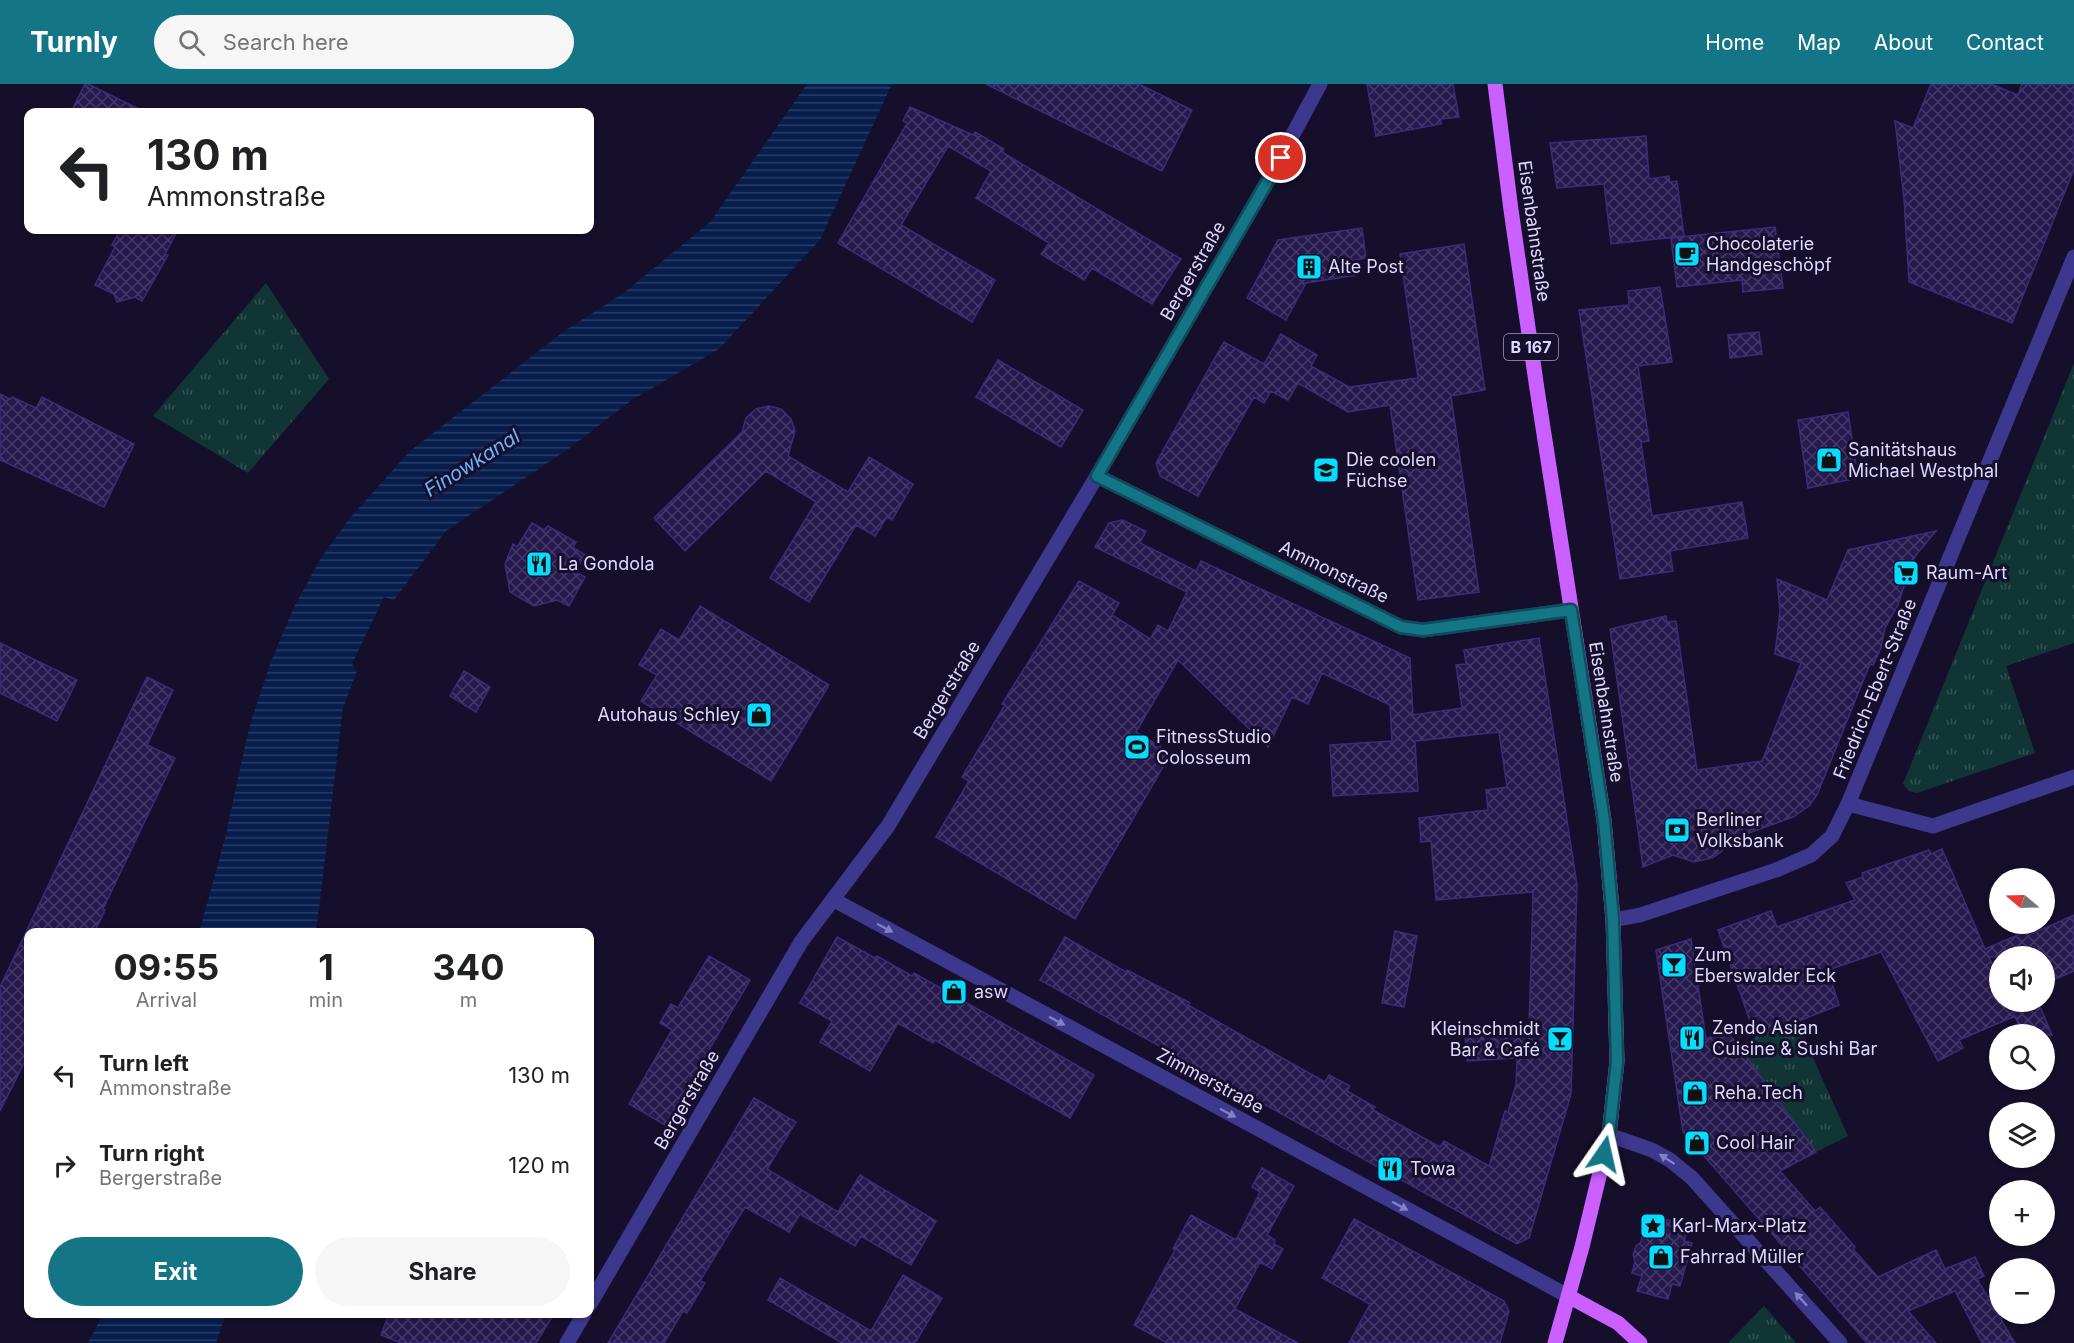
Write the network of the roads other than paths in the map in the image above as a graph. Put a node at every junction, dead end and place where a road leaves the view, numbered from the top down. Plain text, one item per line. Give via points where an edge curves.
1 (1320, 84) edge
2 (1495, 84) edge
3 (2074, 257) edge
4 (1097, 476) junction
5 (1571, 610) junction
6 (2074, 777) edge
7 (1848, 804) junction
8 (834, 900) junction
9 (1613, 920) junction
10 (1609, 1135) junction
11 (1568, 1296) junction
12 (594, 1297) edge
13 (582, 1318) edge
14 (567, 1343) edge
15 (1555, 1343) edge
16 (1640, 1343) edge
17 (1840, 1343) edge

1 - 4 street, Bergerstraße
2 - 5 main road, Eisenbahnstraße / B 167 via 1510,210
3 - 7 street, Friedrich-Ebert-Straße
4 - 5 street, Ammonstraße via 1401,627 1423,630
4 - 8 street, Bergerstraße via 888,826
5 - 9 main road, Eisenbahnstraße / B 167 via 1604,820
6 - 7 street via 1933,826
7 - 9 street, Friedrich-Ebert-Straße via 1832,836 1811,855 1640,915
8 -> 11 street, Zimmerstraße
8 - 12 street, Bergerstraße via 801,942
9 - 10 main road, Eisenbahnstraße / B 167 via 1617,1061
10 - 11 main road, Eisenbahnstraße / B 167
17 -> 10 street via 1692,1178 1652,1150
11 - 15 main road, Eisenbahnstraße / B 167
11 - 16 main road via 1618,1323
13 - 14 street

